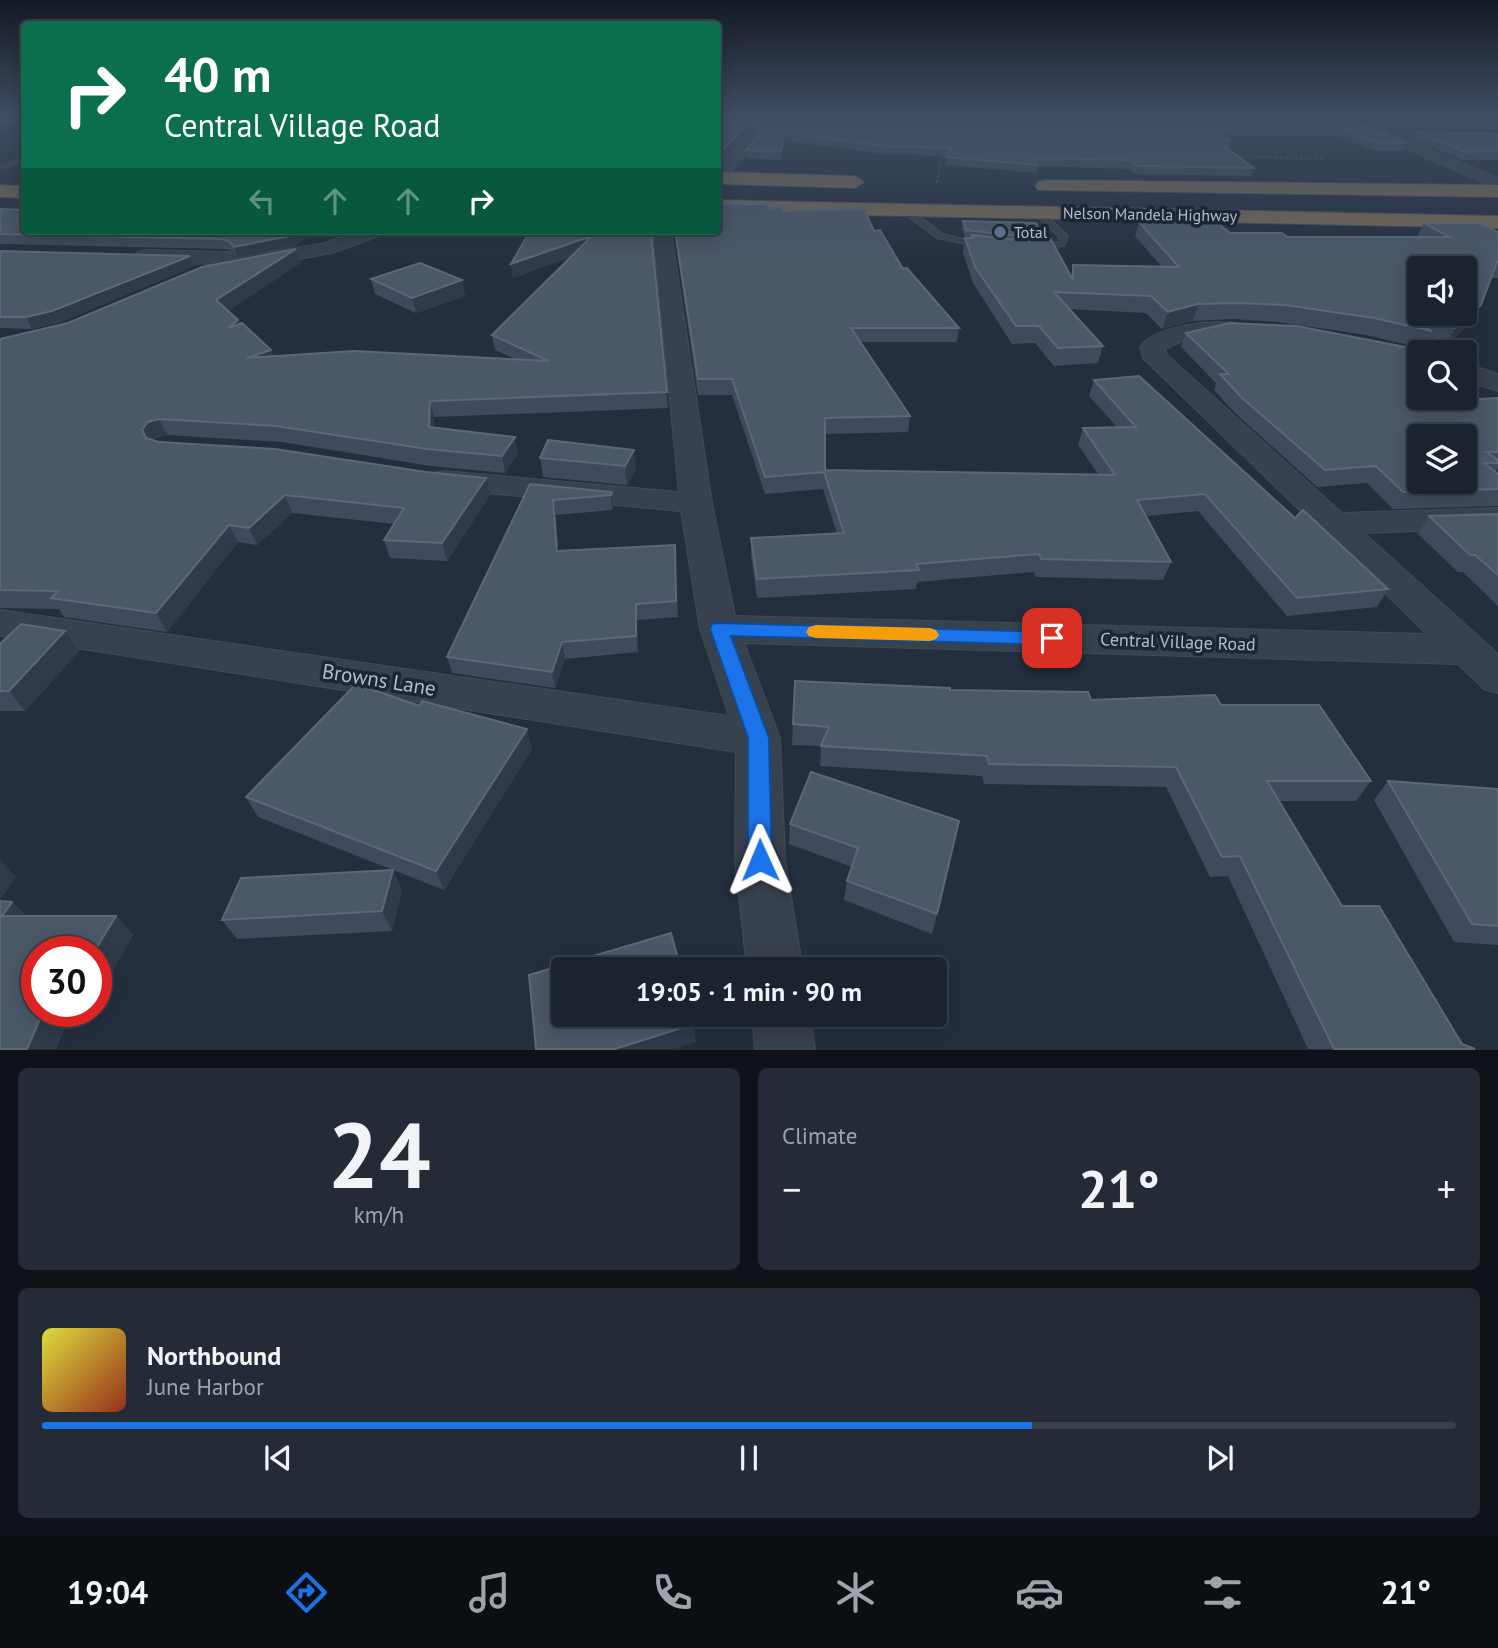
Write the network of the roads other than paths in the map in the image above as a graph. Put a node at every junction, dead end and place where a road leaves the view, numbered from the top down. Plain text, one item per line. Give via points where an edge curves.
1 (1452, 164) edge
2 (2, 166) edge
3 (21, 166) edge
4 (721, 177) edge
5 (1498, 184) edge
6 (936, 185) road end
7 (1030, 186) dead end
8 (0, 191) edge
9 (1498, 191) edge
10 (21, 192) edge
11 (721, 206) edge
12 (905, 210) junction
13 (1038, 212) junction
14 (1456, 220) junction
15 (1498, 222) edge
16 (364, 235) edge
17 (662, 235) edge
18 (1498, 242) edge
19 (989, 245) edge
20 (1017, 246) edge
21 (124, 256) edge
22 (262, 259) junction
23 (189, 278) edge
24 (1254, 331) edge
25 (1477, 375) edge
26 (1498, 383) edge
27 (417, 476) edge
28 (696, 503) junction
29 (1498, 518) edge
30 (1332, 524) junction
31 (0, 623) edge
32 (719, 629) junction
33 (1469, 650) junction
34 (1498, 678) edge
35 (758, 738) junction
36 (773, 957) edge
37 (782, 1027) edge
38 (785, 1049) edge

1 - 5 street
2 - 3 highway
4 - 6 highway
7 - 9 highway, Nelson Mandela Highway
8 - 10 highway
11 - 12 highway, Nelson Mandela Highway
12 - 13 highway, Nelson Mandela Highway
12 - 19 lane via 940,236
13 - 14 highway, Nelson Mandela Highway
13 - 20 lane via 1065,239 1044,247
14 - 15 highway, Nelson Mandela Highway
14 - 18 street
16 - 22 street via 325,249
17 - 28 street
21 - 22 street
22 - 23 street
24 - 30 street via 1192,331 1152,347 1155,358
25 - 26 street
27 - 28 street
28 - 32 street
29 - 30 street
30 - 33 street
31 - 35 street, Browns Lane
32 - 33 street, Central Village Road
32 - 35 street
33 - 34 street
35 - 36 street via 760,860
37 - 38 street

